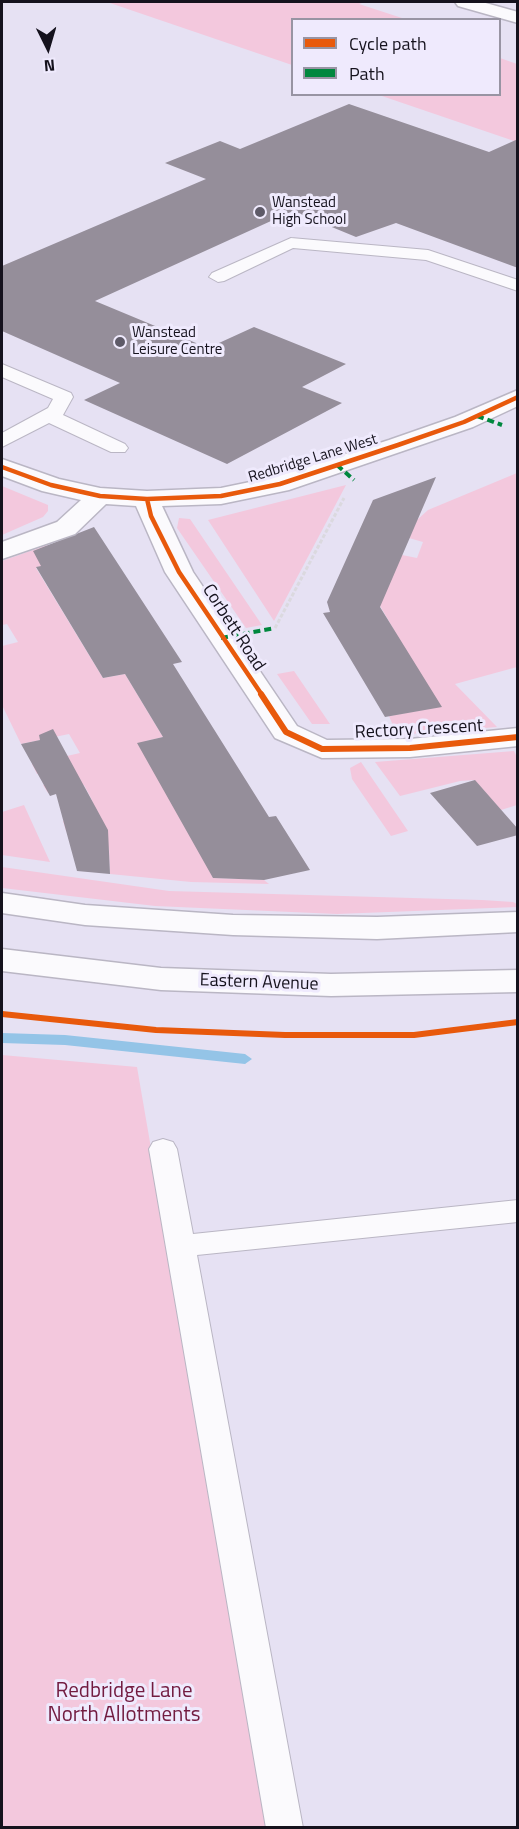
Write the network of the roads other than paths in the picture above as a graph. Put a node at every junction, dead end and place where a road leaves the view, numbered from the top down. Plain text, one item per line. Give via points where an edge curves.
1 (464, 2) edge
2 (518, 18) edge
3 (218, 277) dead end
4 (518, 286) edge
5 (2, 370) edge
6 (28, 381) junction
7 (2, 390) edge
8 (518, 397) edge
9 (49, 416) junction
10 (2, 441) edge
11 (118, 448) dead end
12 (2, 467) edge
13 (100, 496) junction
14 (147, 499) junction
15 (2, 551) edge
16 (518, 737) edge
17 (322, 749) joint
18 (2, 903) edge
19 (518, 922) edge
20 (2, 960) edge
21 (518, 981) edge
22 (163, 1149) dead end
23 (518, 1211) edge
24 (180, 1246) junction
25 (285, 1827) edge

1 - 2 main road
3 - 4 lane via 291,243 428,255
5 - 6 lane
6 - 7 lane
6 - 9 lane via 64,397 56,412
8 - 14 main road, Redbridge Lane West via 464,422 280,484 222,496
9 - 10 lane
9 - 11 lane
12 - 13 main road, Redbridge Lane West via 51,485
13 - 14 main road, Redbridge Lane West
13 - 15 main road via 66,528
14 - 17 main road, Corbett Road via 151,516 179,572 286,732
16 - 17 main road, Rectory Crescent via 410,748
18 - 19 main road via 96,916 233,925 377,928
20 - 21 main road, Eastern Avenue via 161,979 331,986
22 - 24 lane
23 - 24 lane
24 - 25 lane

